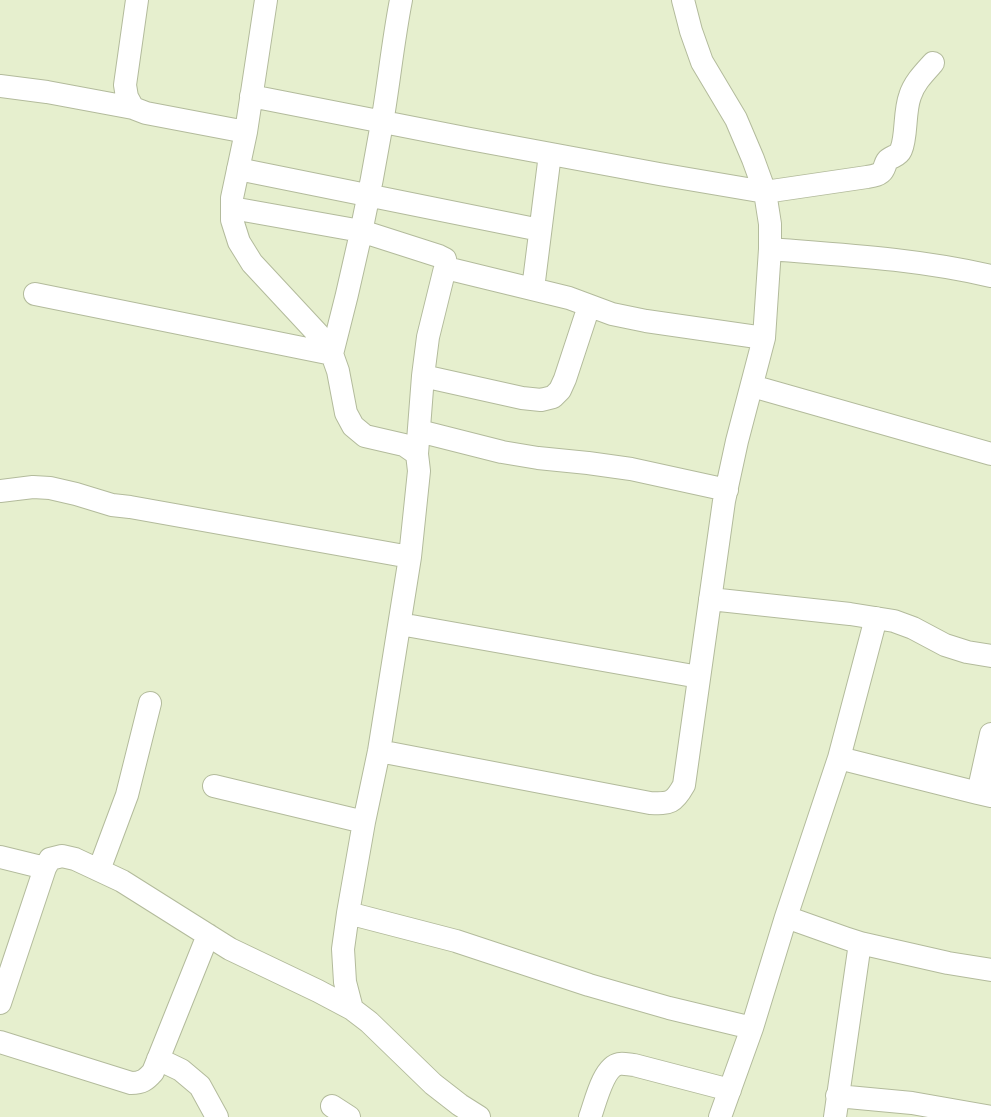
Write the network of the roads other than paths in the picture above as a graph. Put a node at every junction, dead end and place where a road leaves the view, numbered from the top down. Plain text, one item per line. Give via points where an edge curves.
1 (137, 0) edge
2 (266, 0) edge
3 (401, 0) edge
4 (683, 0) edge
5 (933, 63) dead end
6 (0, 86) edge
7 (251, 96) junction
8 (133, 108) junction
9 (382, 122) junction
10 (246, 132) junction
11 (550, 154) junction
12 (238, 169) junction
13 (765, 192) junction
14 (368, 195) junction
15 (232, 208) junction
16 (540, 230) junction
17 (361, 231) junction
18 (770, 249) junction
19 (446, 268) junction
20 (991, 276) edge
21 (533, 289) junction
22 (35, 294) dead end
23 (590, 306) junction
24 (764, 338) junction
25 (332, 354) junction
26 (423, 376) junction
27 (752, 386) junction
28 (419, 431) junction
29 (417, 454) junction
30 (991, 454) edge
31 (727, 490) junction
32 (0, 491) edge
33 (410, 557) junction
34 (710, 599) junction
35 (876, 618) junction
36 (400, 624) junction
37 (991, 656) edge
38 (699, 677) junction
39 (150, 703) dead end
40 (991, 734) edge
41 (379, 751) junction
42 (839, 758) junction
43 (214, 786) dead end
44 (984, 795) edge
45 (364, 822) junction
46 (0, 857) edge
47 (45, 868) junction
48 (99, 870) junction
49 (348, 913) junction
50 (786, 917) junction
51 (208, 935) junction
52 (860, 942) junction
53 (991, 970) edge
54 (0, 1003) edge
55 (352, 1009) junction
56 (752, 1028) junction
57 (0, 1042) edge
58 (158, 1059) junction
59 (730, 1090) junction
60 (837, 1096) junction
61 (217, 1117) edge
62 (479, 1117) edge
63 (590, 1117) edge
64 (720, 1117) edge
65 (835, 1117) edge
66 (991, 1117) edge

1 - 8 street via 125,85 127,97
2 - 7 street
3 - 9 street
4 - 13 street via 702,62 736,119
5 - 13 street via 918,81 910,96 901,151 886,162 882,172 867,177
6 - 8 street
7 - 9 street
7 - 10 street
8 - 10 street
9 - 11 street
9 - 14 street
10 - 12 street
11 - 13 street
11 - 16 street
12 - 14 street
12 - 15 street
13 - 18 street via 770,224
14 - 16 street
14 - 17 street
15 - 17 street
15 - 25 street via 232,220 239,242 252,263 318,334
16 - 21 street
17 - 19 street via 439,256 445,260
17 - 25 street
18 - 20 street via 900,259
18 - 24 street
19 - 21 street
19 - 26 street via 428,337
21 - 23 street
22 - 25 street
23 - 24 street via 612,314 646,321
23 - 26 street via 565,379 553,397 541,400 522,398
24 - 27 street
25 - 29 street via 346,413 353,426 365,436 404,445
26 - 28 street
27 - 30 street
27 - 31 street
28 - 29 street
28 - 31 street via 502,452 631,469
29 - 33 street via 419,471
31 - 34 street
32 - 33 street via 50,488 112,505
33 - 36 street
34 - 35 street
34 - 38 street
35 - 37 street via 913,628 945,645
35 - 42 street
36 - 38 street
36 - 41 street
38 - 41 street via 684,785 677,798 665,803 650,803
39 - 48 street via 127,795
40 - 44 street
41 - 45 street
42 - 44 street
42 - 50 street
43 - 45 street
45 - 49 street
46 - 47 street
47 - 48 street via 50,859 62,856
47 - 54 street
48 - 51 street via 122,881
49 - 55 street via 344,949 345,982
49 - 56 street via 456,942 669,1008
50 - 52 street
50 - 56 street
51 - 55 street via 230,949
51 - 58 street
52 - 53 street via 948,964
52 - 60 street
55 - 62 street via 370,1022 433,1084
56 - 59 street
57 - 58 street via 131,1083 146,1080 153,1072
58 - 61 street via 181,1070 200,1086
59 - 63 street via 618,1064 605,1076
59 - 64 street
60 - 65 street
60 - 66 street via 912,1103

